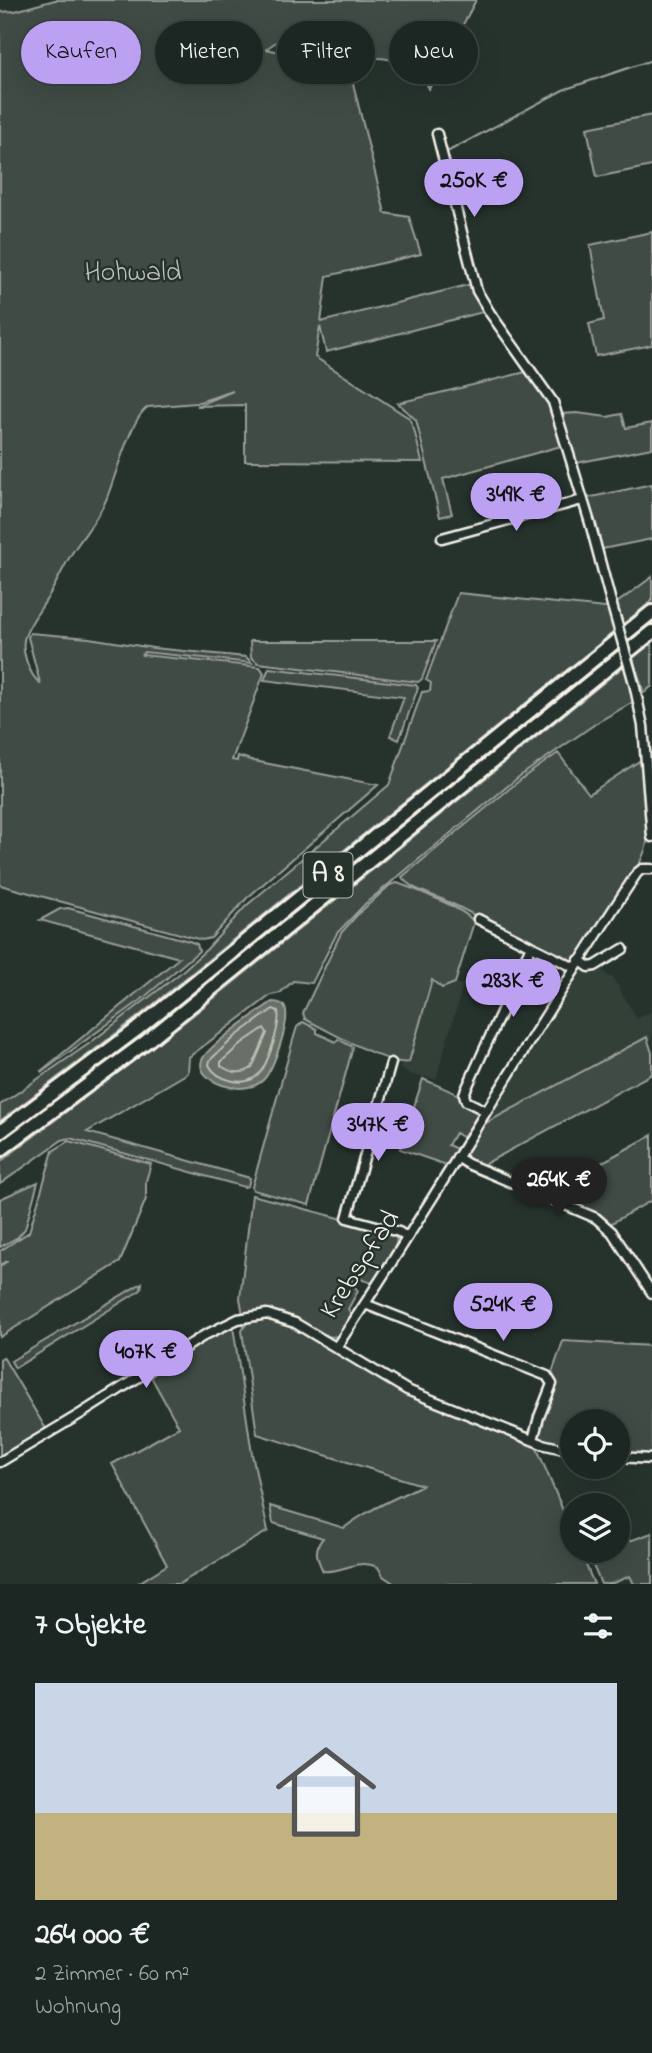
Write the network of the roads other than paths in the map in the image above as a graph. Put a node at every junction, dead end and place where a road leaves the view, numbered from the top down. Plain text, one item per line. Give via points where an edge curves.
1 (437, 134) dead end
2 (582, 500) junction
3 (442, 538) dead end
4 (652, 612) edge
5 (652, 632) edge
6 (652, 837) edge
7 (652, 869) edge
8 (478, 919) dead end
9 (531, 946) junction
10 (623, 949) dead end
11 (577, 964) junction
12 (391, 1063) dead end
13 (486, 1111) junction
14 (0, 1132) edge
15 (0, 1150) edge
16 (457, 1157) junction
17 (406, 1237) junction
18 (652, 1293) edge
19 (365, 1304) junction
20 (337, 1346) junction
21 (533, 1440) junction
22 (560, 1448) edge
23 (630, 1458) edge
24 (652, 1459) edge
25 (0, 1462) edge

1 - 2 street via 477,291 549,396
2 - 3 street
2 - 6 street, bridge via 643,726
4 - 14 highway, A 8 via 136,1030
5 - 15 highway, A 8 via 147,1041
7 - 11 street, Krebspfad via 638,873
8 - 9 street
9 - 11 street
9 - 13 street via 464,1094 466,1101
10 - 11 street via 595,966
11 - 13 street, Krebspfad
12 - 17 street via 347,1218
13 - 16 street, Krebspfad
16 - 17 street, Krebspfad
16 - 18 street via 596,1218 612,1232
17 - 19 street, Krebspfad
19 - 20 street, Krebspfad
19 - 21 street via 547,1376 552,1384
20 - 21 street via 407,1390
20 - 25 street via 282,1317 248,1315 205,1335
21 - 22 street
23 - 24 street

